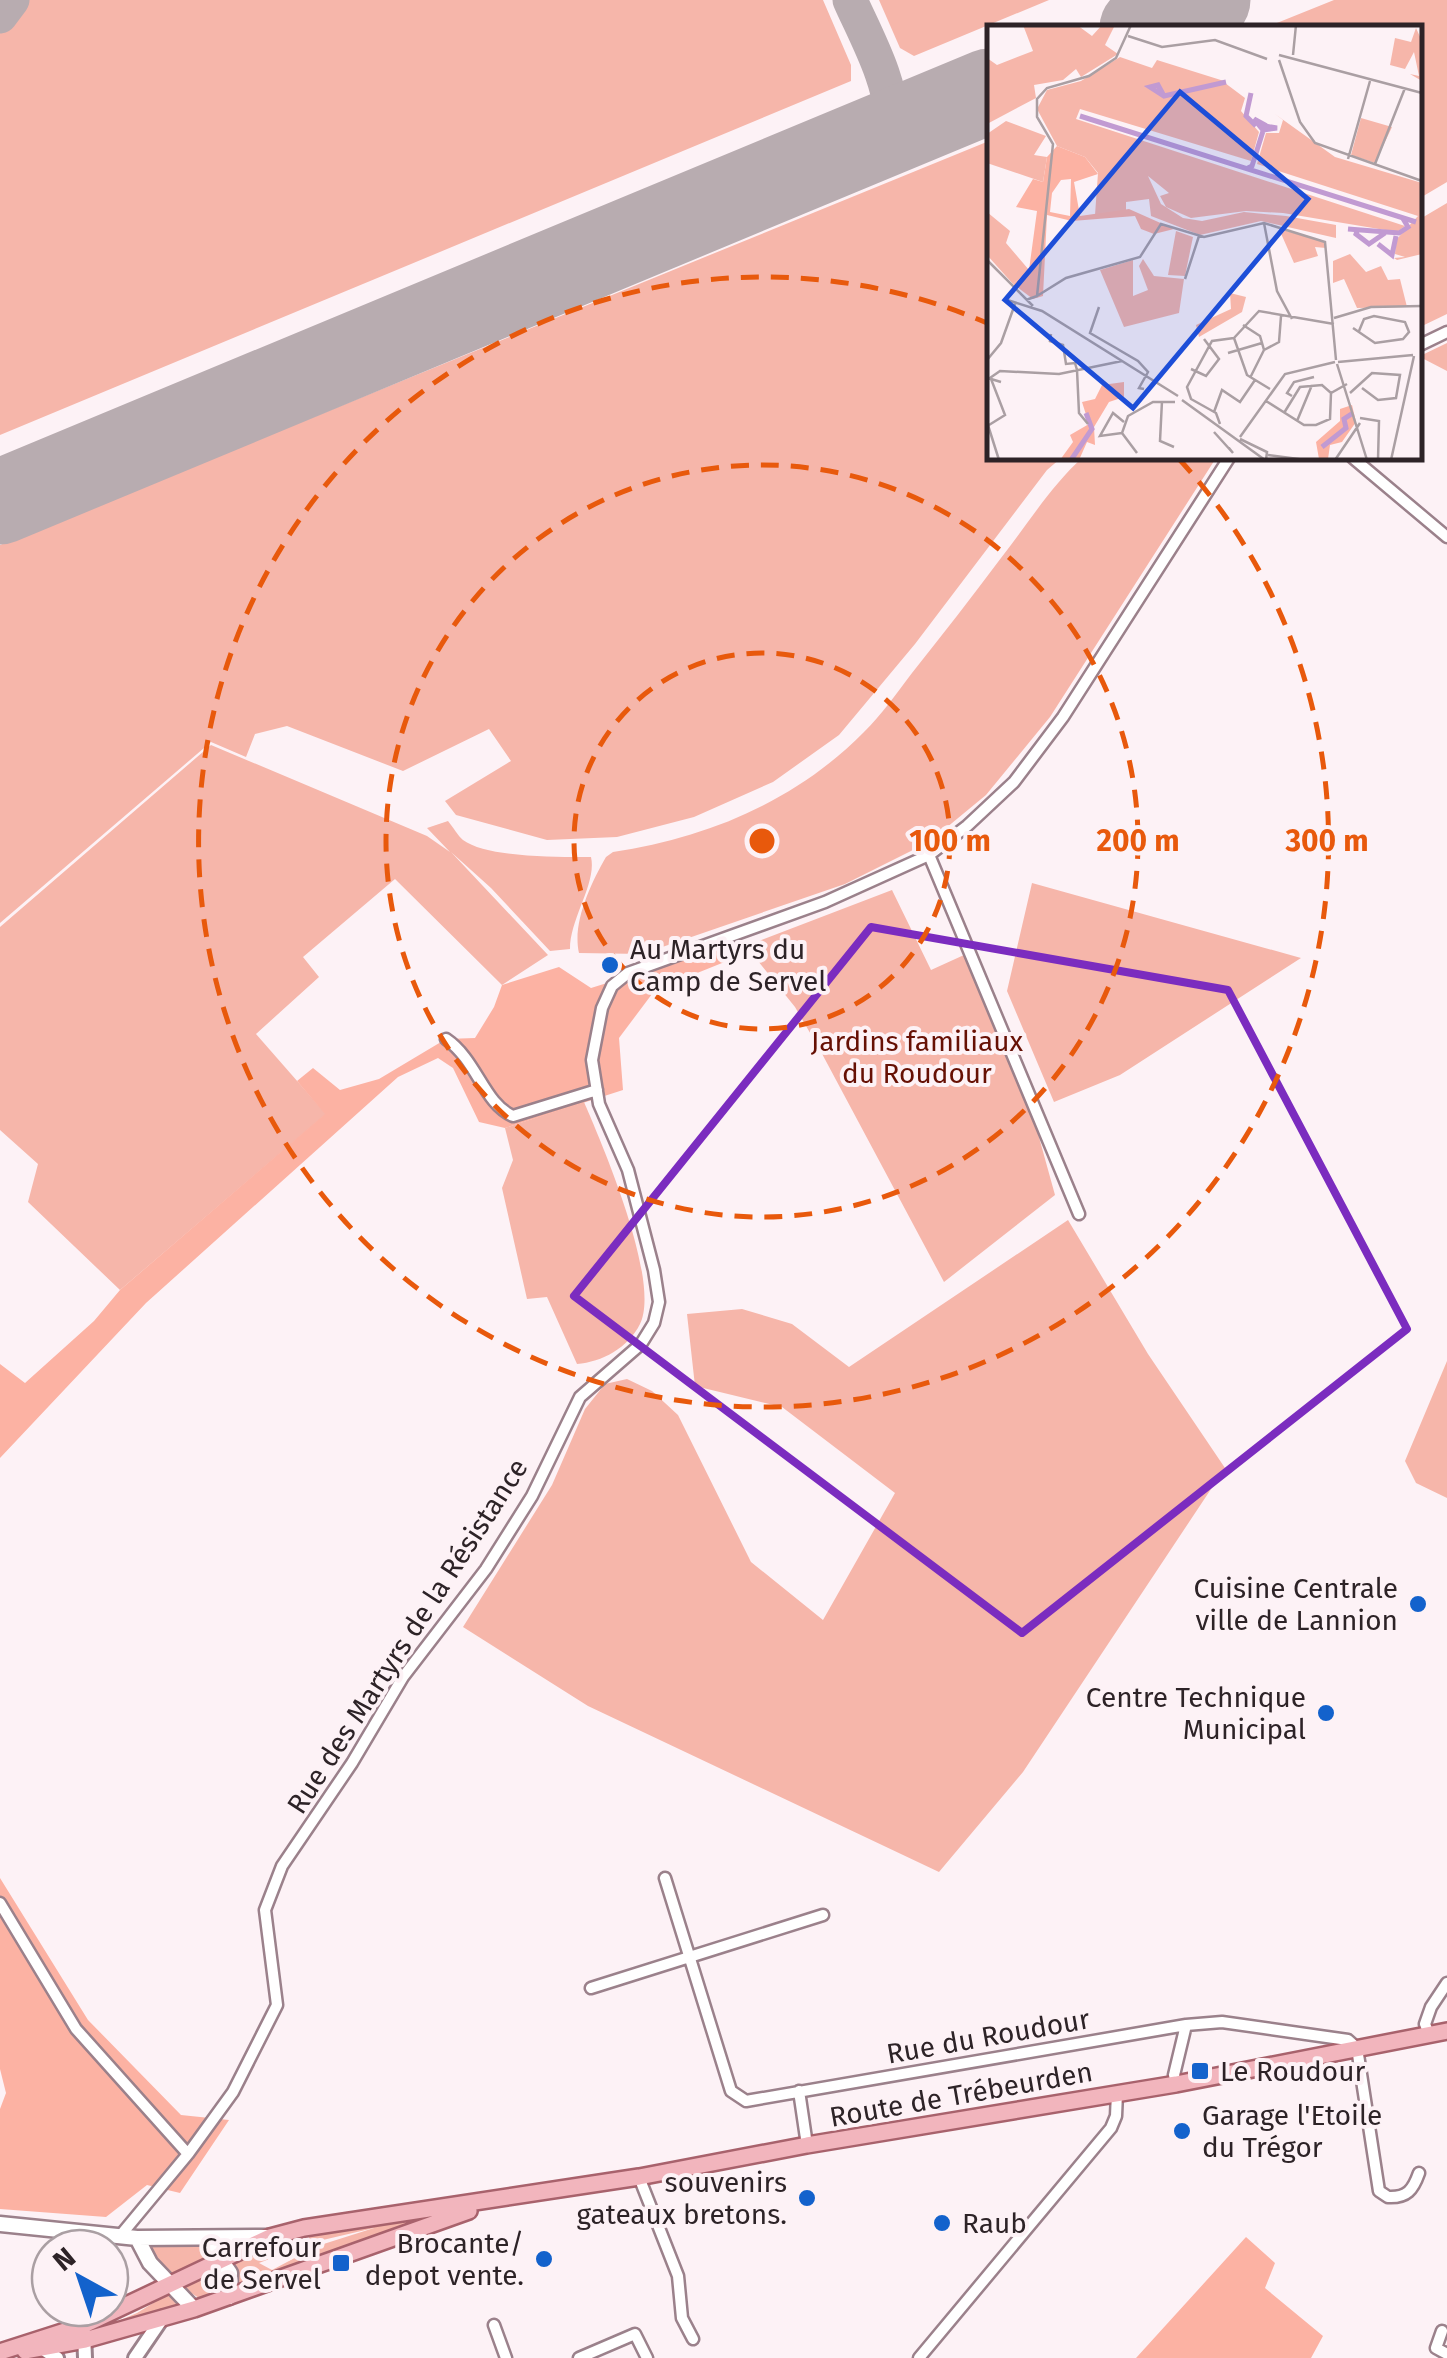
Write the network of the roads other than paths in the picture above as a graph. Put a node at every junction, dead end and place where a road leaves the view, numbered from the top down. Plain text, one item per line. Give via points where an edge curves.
1 (1447, 332) edge
2 (1422, 344) edge
3 (1228, 460) edge
4 (1354, 460) edge
5 (1447, 536) edge
6 (930, 855) junction
7 (446, 1039) dead end
8 (597, 1090) junction
9 (1079, 1214) dead end
10 (665, 1878) dead end
11 (0, 1903) edge
12 (823, 1915) dead end
13 (690, 1958) junction
14 (1447, 1982) edge
15 (592, 1988) dead end
16 (1186, 2025) junction
17 (1447, 2032) edge
18 (1429, 2034) junction
19 (1357, 2048) junction
20 (1176, 2084) junction
21 (799, 2091) junction
22 (1117, 2093) junction
23 (807, 2146) junction
24 (188, 2154) junction
25 (1419, 2173) dead end
26 (639, 2177) junction
27 (501, 2199) junction
28 (140, 2209) junction
29 (0, 2224) edge
30 (40, 2228) edge
31 (126, 2228) edge
32 (130, 2237) edge
33 (270, 2237) junction
34 (136, 2238) junction
35 (206, 2238) junction
36 (221, 2260) junction
37 (150, 2262) junction
38 (172, 2286) junction
39 (148, 2297) junction
40 (228, 2297) junction
41 (194, 2309) junction
42 (163, 2318) junction
43 (494, 2325) dead end
44 (1442, 2331) dead end
45 (84, 2333) junction
46 (692, 2340) dead end
47 (1441, 2351) edge
48 (0, 2353) edge
49 (50, 2353) edge
50 (86, 2358) edge
51 (135, 2358) edge
52 (506, 2358) edge
53 (579, 2358) edge
54 (648, 2358) edge
55 (919, 2358) edge
56 (1425, 2358) edge

1 - 2 street
3 - 6 street, Rue des Martyrs de la Résistance via 1063,717 1014,782
4 - 5 street
6 - 8 street, Rue des Martyrs de la Résistance via 825,902 628,973 612,986 602,1008 592,1060
6 - 9 street
7 - 8 street via 463,1051 490,1098 512,1116
8 - 24 street, Rue des Martyrs de la Résistance via 628,1170 654,1270 654,1323 641,1344 575,1406 547,1468 486,1569 403,1677 282,1866 265,1910 277,2005 233,2092
10 - 13 street, Rue du Roudour
11 - 24 street via 76,2029
12 - 13 street
13 - 15 street
13 - 21 street, Rue du Roudour via 731,2091 746,2101
14 - 18 street via 1431,2006
16 - 19 street, Rue du Roudour via 1222,2022 1309,2033
16 - 20 street
16 - 21 street, Rue du Roudour
17 - 18 main road, Route de Trébeurden
18 - 19 main road, Route de Trébeurden
19 - 20 main road, Route de Trébeurden
19 - 25 street via 1378,2191 1407,2194
20 - 22 main road, Route de Trébeurden
21 - 23 street
22 - 23 main road, Route de Trébeurden
22 - 55 street via 1111,2128
23 - 26 main road, Route de Trébeurden
24 - 28 street, Rue des Martyrs de la Résistance
26 - 27 main road, Route de Trébeurden
26 - 46 street via 678,2276 682,2318
27 - 33 main road, Route de Trébeurden
27 - 40 main road, Route de Trébeurden
28 - 31 street, Rue des Martyrs de la Résistance
28 - 34 street
29 - 30 main road
32 - 34 main road
33 - 35 main road
33 - 36 main road, Route de Trébeurden
34 - 35 main road
34 - 37 main road
35 - 36 main road
36 - 38 main road, Route de Trébeurden
36 - 40 main road via 231,2278
37 - 38 main road
37 - 39 main road
38 - 39 main road, Route de Trébeurden
38 - 41 main road
39 - 45 main road, Route de Trébeurden
40 - 41 main road, Route de Trébeurden
41 - 42 main road, Route de Trébeurden
42 - 45 main road, Route de Trébeurden
42 - 51 street
43 - 52 street
44 - 47 street
45 - 48 main road, Route de Trébeurden
45 - 49 main road, Route de Trébeurden
45 - 50 street
47 - 56 street
48 - 49 main road, Route de Trébeurden
53 - 54 street via 635,2334

